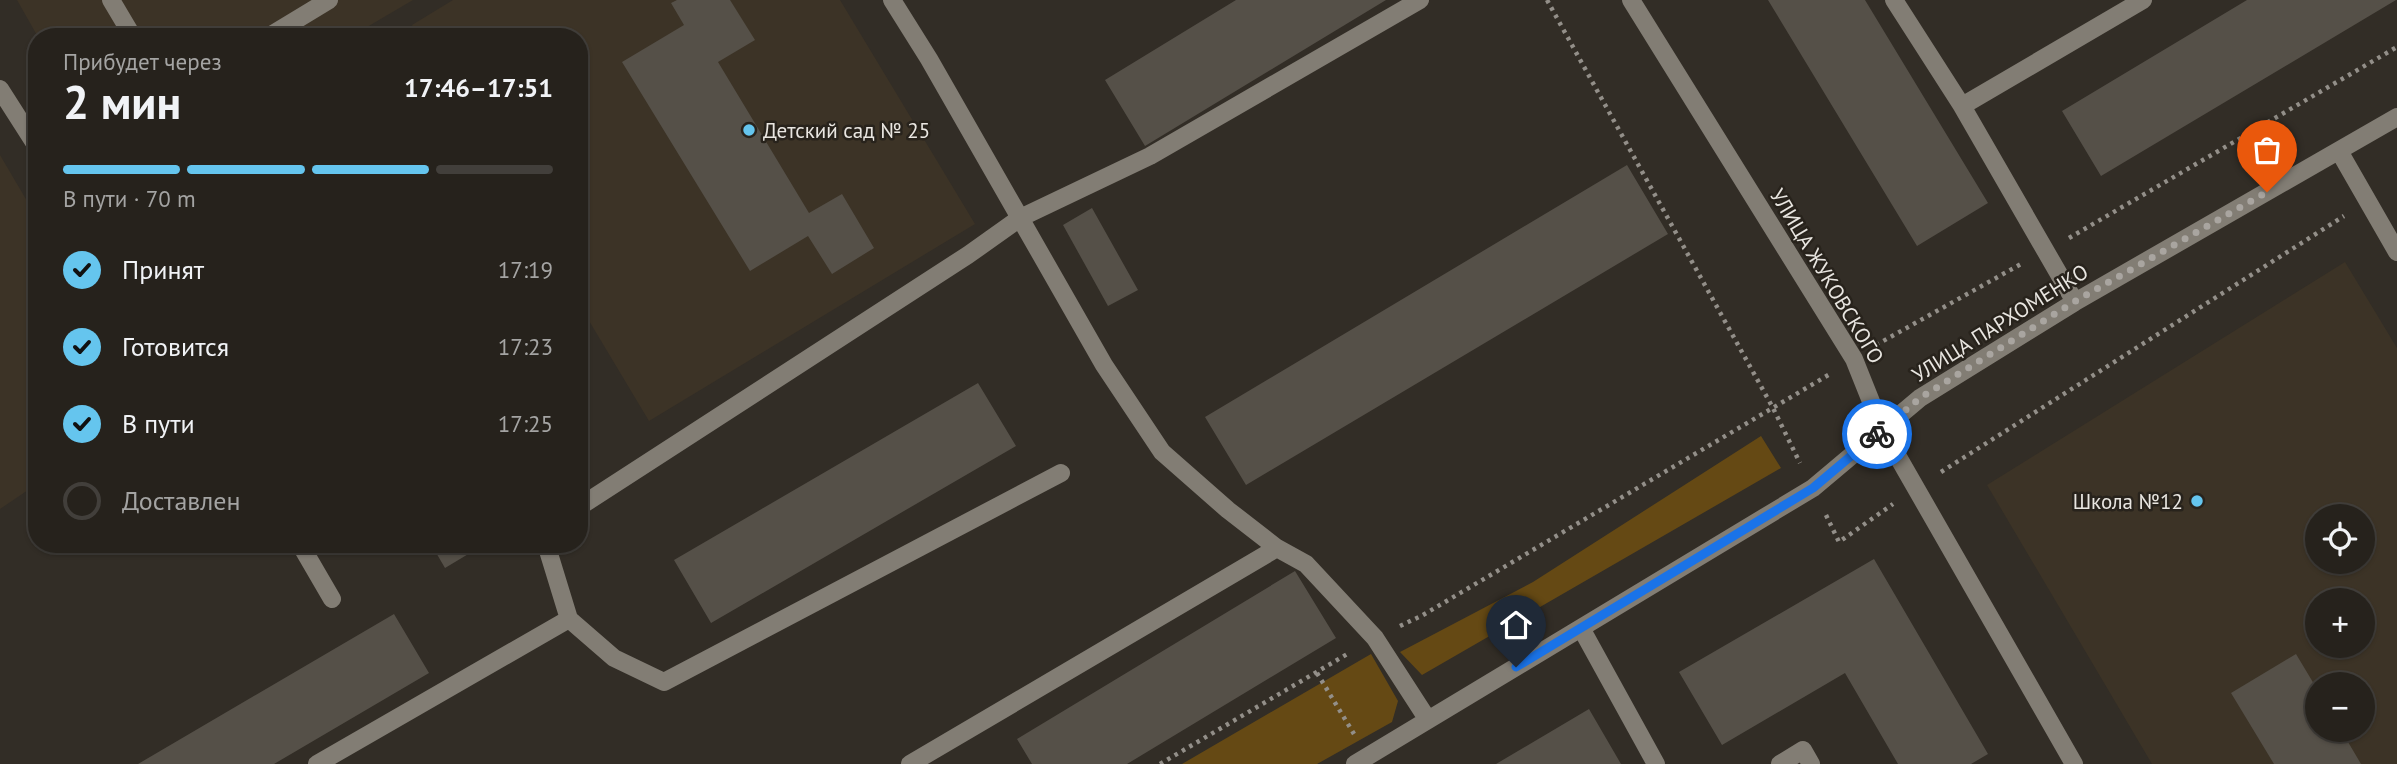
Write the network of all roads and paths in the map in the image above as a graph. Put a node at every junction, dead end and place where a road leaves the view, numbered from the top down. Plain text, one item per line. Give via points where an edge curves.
1 (111, 0) edge
2 (329, 0) edge
3 (892, 0) edge
4 (1420, 0) edge
5 (1547, 0) edge
6 (1632, 0) edge
7 (1894, 0) edge
8 (2143, 0) edge
9 (128, 28) edge
10 (283, 28) edge
11 (2397, 47) edge
12 (0, 89) edge
13 (1962, 106) junction
14 (2397, 117) edge
15 (28, 133) edge
16 (2339, 151) junction
17 (2369, 200) junction
18 (1020, 218) junction
19 (2045, 251) junction
20 (2397, 252) edge
21 (2074, 302) junction
22 (1854, 359) junction
23 (1773, 408) junction
24 (1882, 429) junction
25 (1061, 473) dead end
26 (1813, 488) junction
27 (1917, 488) junction
28 (588, 501) edge
29 (1277, 548) junction
30 (305, 553) edge
31 (549, 553) edge
32 (332, 599) dead end
33 (569, 618) junction
34 (1581, 628) junction
35 (1375, 638) junction
36 (1317, 673) junction
37 (1428, 720) junction
38 (1362, 760) edge
39 (317, 764) edge
40 (910, 764) edge
41 (1160, 764) edge
42 (1657, 764) edge
43 (1780, 764) edge
44 (1811, 764) edge
45 (2074, 764) edge

1 - 9 street
2 - 10 street
3 - 18 street
4 - 18 street via 1150,156
5 - 23 path
6 - 22 street, УЛИЦА ЖУКОВСКОГО
7 - 13 street
8 - 13 street
11 - 19 path
12 - 15 street
13 - 19 street
14 - 16 street, УЛИЦА ПАРХОМЕНКО
16 - 17 street
16 - 21 street, УЛИЦА ПАРХОМЕНКО
17 - 20 street
17 - 27 path
18 - 28 street
18 - 29 street via 1104,365 1162,452
19 - 21 street
19 - 22 path
21 - 24 street, УЛИЦА ПАРХОМЕНКО via 1920,398
22 - 23 path
22 - 24 street, УЛИЦА ЖУКОВСКОГО
23 - 26 path
23 - 35 path via 1423,615
24 - 26 street, УЛИЦА ПАРХОМЕНКО
24 - 27 street, УЛИЦА ЖУКОВСКОГО
25 - 33 street via 664,682 614,658
26 - 27 path via 1839,542
26 - 34 street, УЛИЦА ПАРХОМЕНКО
27 - 45 street, УЛИЦА ЖУКОВСКОГО
29 - 35 street via 1306,564
29 - 40 street
30 - 32 street
31 - 33 street
33 - 39 street
34 - 37 street, УЛИЦА ПАРХОМЕНКО
34 - 42 street
35 - 36 path
35 - 37 street
36 - 38 path
36 - 41 path
37 - 38 street, УЛИЦА ПАРХОМЕНКО
43 - 44 street via 1803,750

